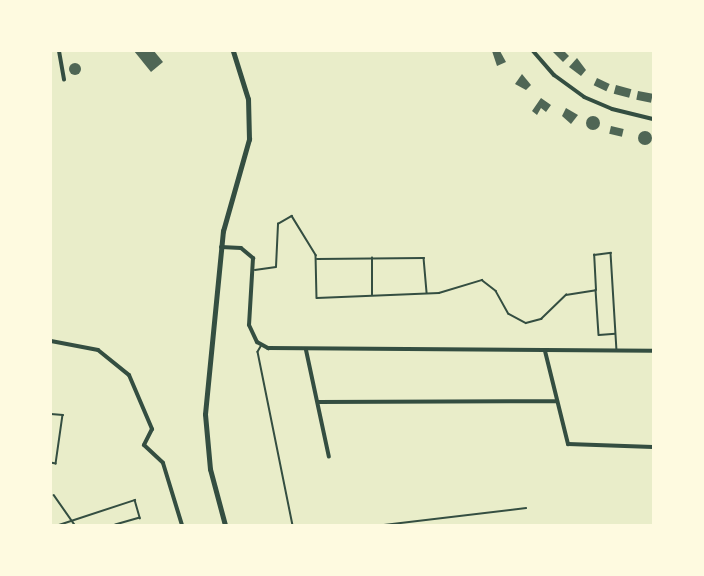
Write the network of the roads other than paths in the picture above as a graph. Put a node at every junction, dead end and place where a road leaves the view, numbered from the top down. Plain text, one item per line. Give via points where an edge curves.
1 (59, 51) edge
2 (233, 51) edge
3 (533, 51) edge
4 (64, 80) dead end
5 (653, 119) edge
6 (221, 247) junction
7 (372, 258) junction
8 (316, 259) junction
9 (255, 270) junction
10 (596, 291) junction
11 (427, 294) junction
12 (372, 296) junction
13 (616, 334) junction
14 (51, 341) edge
15 (262, 345) junction
16 (306, 350) junction
17 (544, 351) junction
18 (617, 351) junction
19 (653, 351) edge
20 (556, 401) junction
21 (318, 402) junction
22 (51, 414) edge
23 (653, 447) edge
24 (329, 457) dead end
25 (51, 463) edge
26 (51, 490) edge
27 (52, 495) edge
28 (73, 520) junction
29 (59, 525) edge
30 (75, 525) edge
31 (116, 525) edge
32 (182, 525) edge
33 (225, 525) edge
34 (293, 525) edge

1 - 4 street
2 - 6 main road via 247,93 249,139
3 - 5 street via 554,75 584,97
6 - 9 street via 247,251
6 - 33 main road via 205,427 210,470
7 - 8 lane
7 - 11 lane via 424,258
7 - 12 lane
8 - 9 lane via 299,222 289,216 277,228 276,267
8 - 12 lane via 317,298
9 - 15 street via 249,325
10 - 11 lane via 566,295 541,319 526,323 509,314 496,291 482,280
10 - 13 lane via 599,335
10 - 13 lane via 594,255 611,253
11 - 12 lane
13 - 18 lane
14 - 32 street via 98,350 129,375 152,429 144,445 163,463
15 - 16 street
15 - 34 lane via 258,352
16 - 17 street
16 - 21 street
17 - 18 street
17 - 20 street
18 - 19 street
20 - 21 street
20 - 23 street via 566,441 572,446
21 - 24 street
22 - 25 lane via 63,415 56,464
26 - 27 lane
27 - 28 lane
28 - 29 lane
28 - 30 lane
28 - 31 lane via 135,500 140,518

